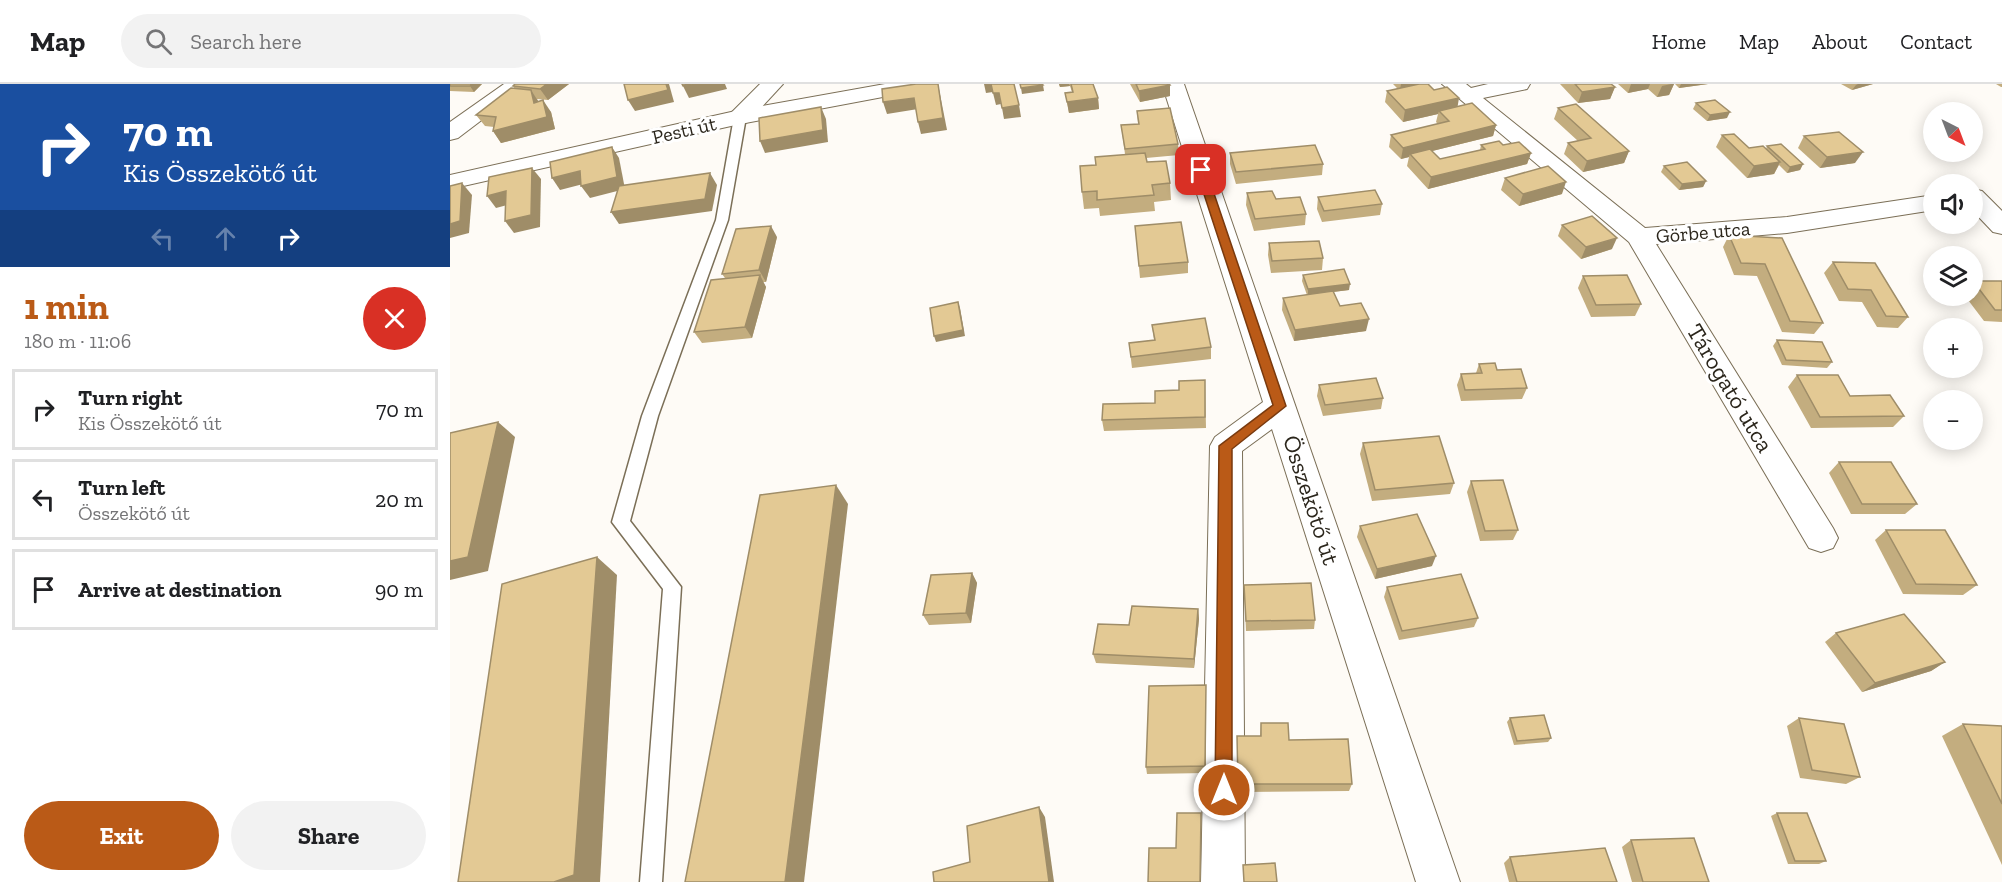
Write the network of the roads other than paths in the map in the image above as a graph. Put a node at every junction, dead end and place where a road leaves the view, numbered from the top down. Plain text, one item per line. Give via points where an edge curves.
1 (518, 84) edge
2 (772, 84) edge
3 (920, 84) edge
4 (1173, 84) edge
5 (1519, 84) edge
6 (1460, 89) edge
7 (740, 117) junction
8 (450, 133) edge
9 (450, 182) edge
10 (2002, 191) edge
11 (1983, 194) edge
12 (1923, 204) edge
13 (1983, 206) edge
14 (2002, 226) edge
15 (1639, 237) junction
16 (1280, 406) junction
17 (1821, 538) dead end
18 (651, 882) edge
19 (1223, 882) edge
20 (1438, 882) edge

1 - 8 street
2 - 7 street
3 - 7 street, Pesti út
4 - 16 street, Összekötő út
5 - 6 street
6 - 15 street, Görbe utca
7 - 9 street, Pesti út
7 - 18 lane via 723,220 650,416 621,522 672,586
10 - 11 street
12 - 15 street, Görbe utca via 1787,225
13 - 14 street
15 - 17 street, Tárogató utca
16 - 19 street via 1226,446
16 - 20 street, Összekötő út

